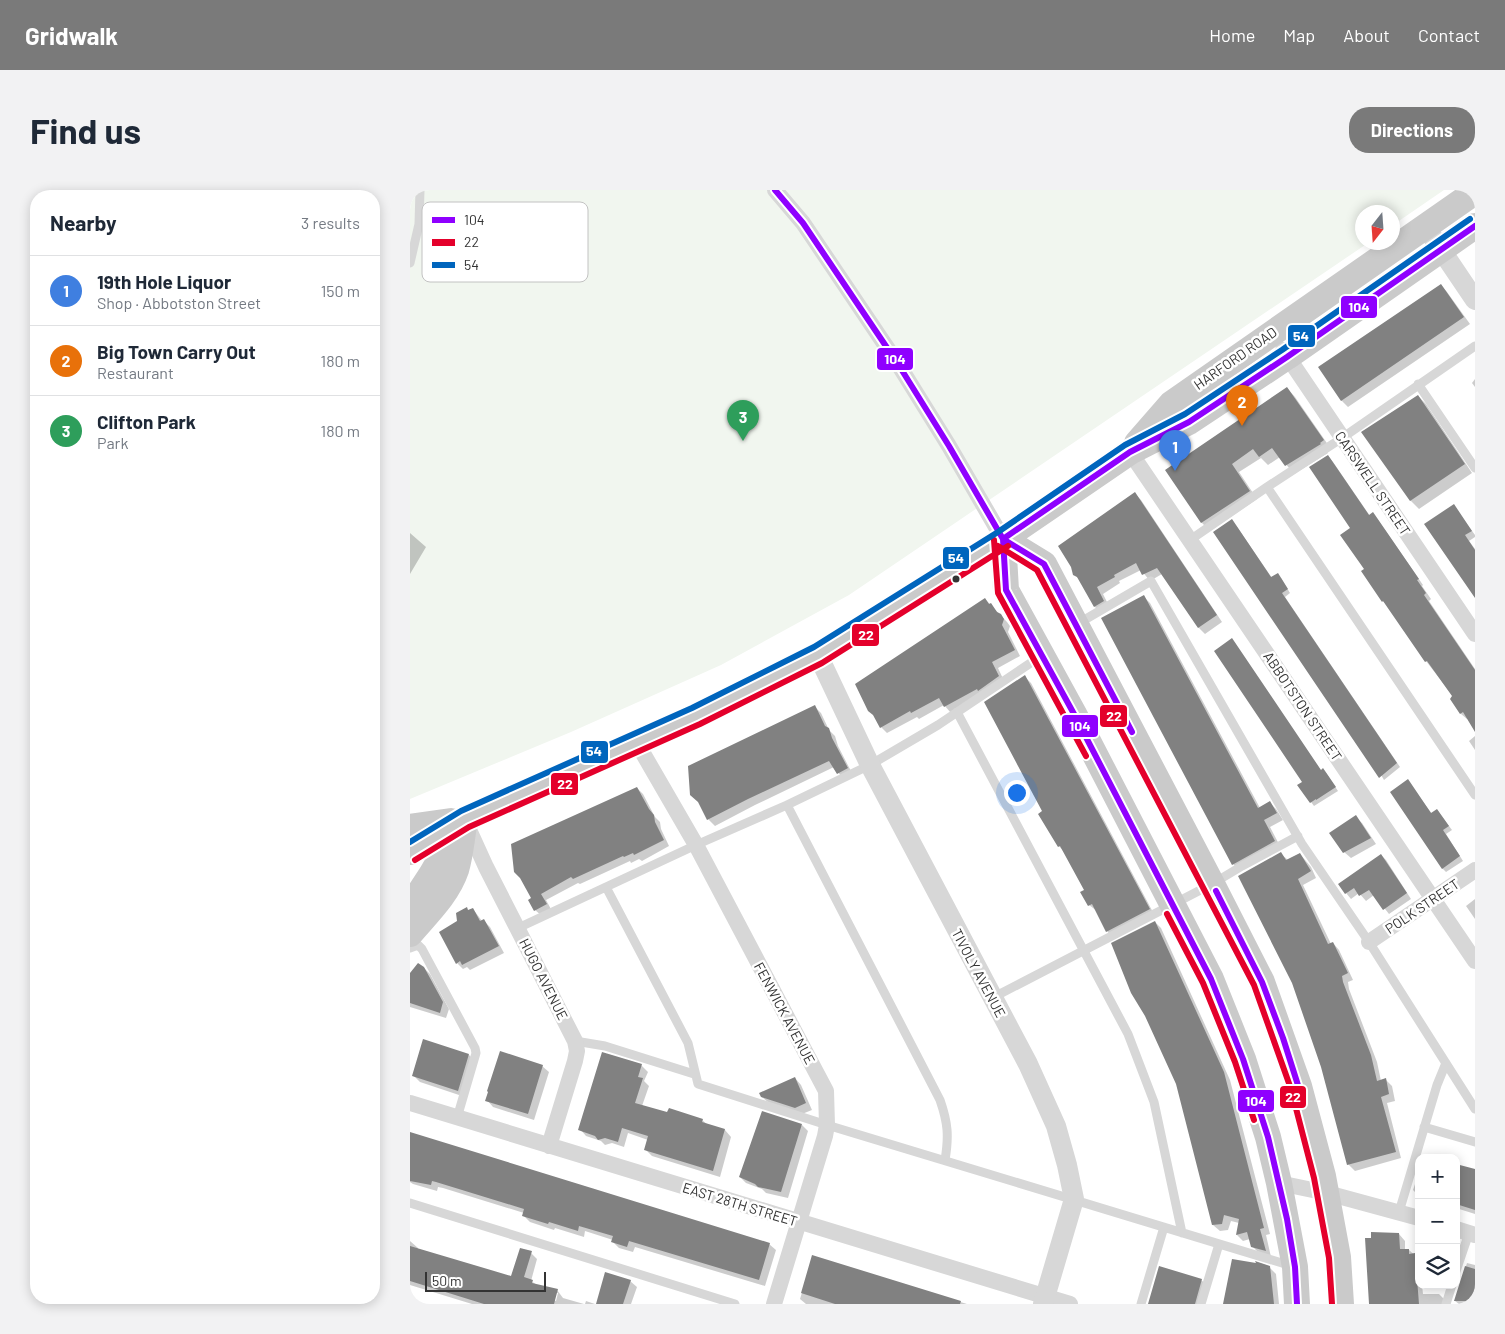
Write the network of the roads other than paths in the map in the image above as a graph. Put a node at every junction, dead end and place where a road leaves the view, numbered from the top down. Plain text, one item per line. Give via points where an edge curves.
1 (420, 190) edge
2 (775, 190) edge
3 (1475, 192) edge
4 (1425, 226) junction
5 (1475, 226) edge
6 (1441, 250) junction
7 (410, 263) edge
8 (1475, 300) edge
9 (1271, 333) junction
10 (1475, 346) edge
11 (1287, 357) junction
12 (1418, 384) junction
13 (1342, 438) junction
14 (1130, 452) junction
15 (1475, 468) edge
16 (1267, 487) junction
17 (1003, 539) junction
18 (1190, 540) junction
19 (1077, 625) junction
20 (1475, 634) edge
21 (818, 655) junction
22 (1041, 656) junction
23 (958, 712) junction
24 (637, 743) junction
25 (870, 765) junction
26 (1475, 795) edge
27 (787, 805) junction
28 (464, 819) junction
29 (410, 827) edge
30 (1298, 836) junction
31 (696, 845) junction
32 (410, 852) edge
33 (1475, 870) edge
34 (1212, 884) junction
35 (606, 887) junction
36 (1433, 898) junction
37 (1173, 905) junction
38 (410, 907) edge
39 (518, 928) junction
40 (410, 934) edge
41 (1369, 942) junction
42 (410, 948) edge
43 (1084, 950) junction
44 (1475, 961) edge
45 (992, 998) junction
46 (575, 1041) junction
47 (1446, 1064) junction
48 (694, 1074) junction
49 (410, 1103) edge
50 (1475, 1109) edge
51 (457, 1118) junction
52 (827, 1125) junction
53 (1424, 1127) junction
54 (1475, 1142) edge
55 (549, 1146) junction
56 (945, 1160) junction
57 (1279, 1183) junction
58 (1327, 1193) junction
59 (1074, 1200) junction
60 (410, 1203) edge
61 (1399, 1212) junction
62 (1415, 1217) edge
63 (799, 1222) junction
64 (1164, 1228) junction
65 (1467, 1232) edge
66 (1182, 1233) junction
67 (1219, 1244) junction
68 (1460, 1257) edge
69 (1295, 1266) junction
70 (1451, 1289) edge
71 (1044, 1300) edge
72 (735, 1304) edge
73 (774, 1304) edge
74 (1070, 1304) edge
75 (1141, 1304) edge
76 (1201, 1304) edge
77 (1298, 1304) edge
78 (1342, 1304) edge
79 (1446, 1304) edge

1 - 7 lane via 419,224
2 - 17 street via 803,223 898,364
3 - 4 main road, HARFORD ROAD
4 - 6 street
4 - 9 main road, HARFORD ROAD
5 - 6 main road, HARFORD ROAD
6 - 8 street
6 - 11 main road, HARFORD ROAD
9 - 11 street, CARSWELL STREET
9 - 14 main road, HARFORD ROAD via 1171,404
10 - 12 lane
11 - 13 street, CARSWELL STREET
11 - 14 main road, HARFORD ROAD via 1189,422
12 - 13 lane
12 - 15 lane
13 - 16 lane
13 - 20 street, CARSWELL STREET
14 - 17 main road, HARFORD ROAD
14 - 18 street, ABBOTSTON STREET
16 - 18 lane
16 - 26 lane
17 - 19 main road via 1044,564
17 - 21 main road, HARFORD ROAD
17 - 22 main road via 1006,590
18 - 36 street, ABBOTSTON STREET
19 - 30 lane via 1151,581
19 - 34 main road
21 - 24 main road, HARFORD ROAD
21 - 25 street, TIVOLY AVENUE
22 - 23 lane
22 - 37 main road via 1079,722
23 - 25 lane
23 - 43 lane
24 - 28 main road, HARFORD ROAD
24 - 31 street, FENWICK AVENUE
25 - 27 lane
25 - 45 street, TIVOLY AVENUE
27 - 31 lane
27 - 56 lane via 940,1100 947,1121
28 - 29 main road, HARFORD ROAD
28 - 32 main road, HARFORD ROAD
28 - 38 main road
28 - 39 street, HUGO AVENUE
28 - 40 main road via 455,871 447,888
30 - 34 lane
30 - 41 lane
31 - 35 lane
31 - 52 street, FENWICK AVENUE via 826,1092
33 - 36 street, POLK STREET
34 - 37 lane
34 - 58 main road via 1262,982 1274,1014 1299,1086
35 - 39 lane
35 - 48 lane via 688,1043
36 - 41 street, POLK STREET
36 - 44 street, ABBOTSTON STREET
37 - 43 lane
37 - 57 main road via 1211,979 1243,1059
39 - 46 street, HUGO AVENUE
41 - 47 lane
42 - 51 lane via 418,945 422,949 476,1048
43 - 45 lane
43 - 66 lane via 1128,1034 1154,1102
45 - 59 street, TIVOLY AVENUE via 1028,1064 1056,1126
46 - 48 lane via 605,1046
46 - 55 street, HUGO AVENUE via 575,1061
47 - 50 lane
47 - 53 lane
48 - 52 lane via 698,1084
49 - 51 street, EAST 28TH STREET
51 - 55 street, EAST 28TH STREET
52 - 56 lane
52 - 63 street, FENWICK AVENUE
53 - 54 lane
53 - 61 lane
55 - 63 street, EAST 28TH STREET
56 - 59 lane
57 - 58 street
57 - 69 main road
58 - 61 street
58 - 78 main road
59 - 64 lane
59 - 71 street, TIVOLY AVENUE
60 - 72 lane
61 - 62 street
63 - 71 street, EAST 28TH STREET
63 - 73 street, FENWICK AVENUE
64 - 66 lane
64 - 75 lane
65 - 68 lane
66 - 67 lane
67 - 69 lane
67 - 76 lane
69 - 77 main road
70 - 79 lane
71 - 74 street, EAST 28TH STREET

